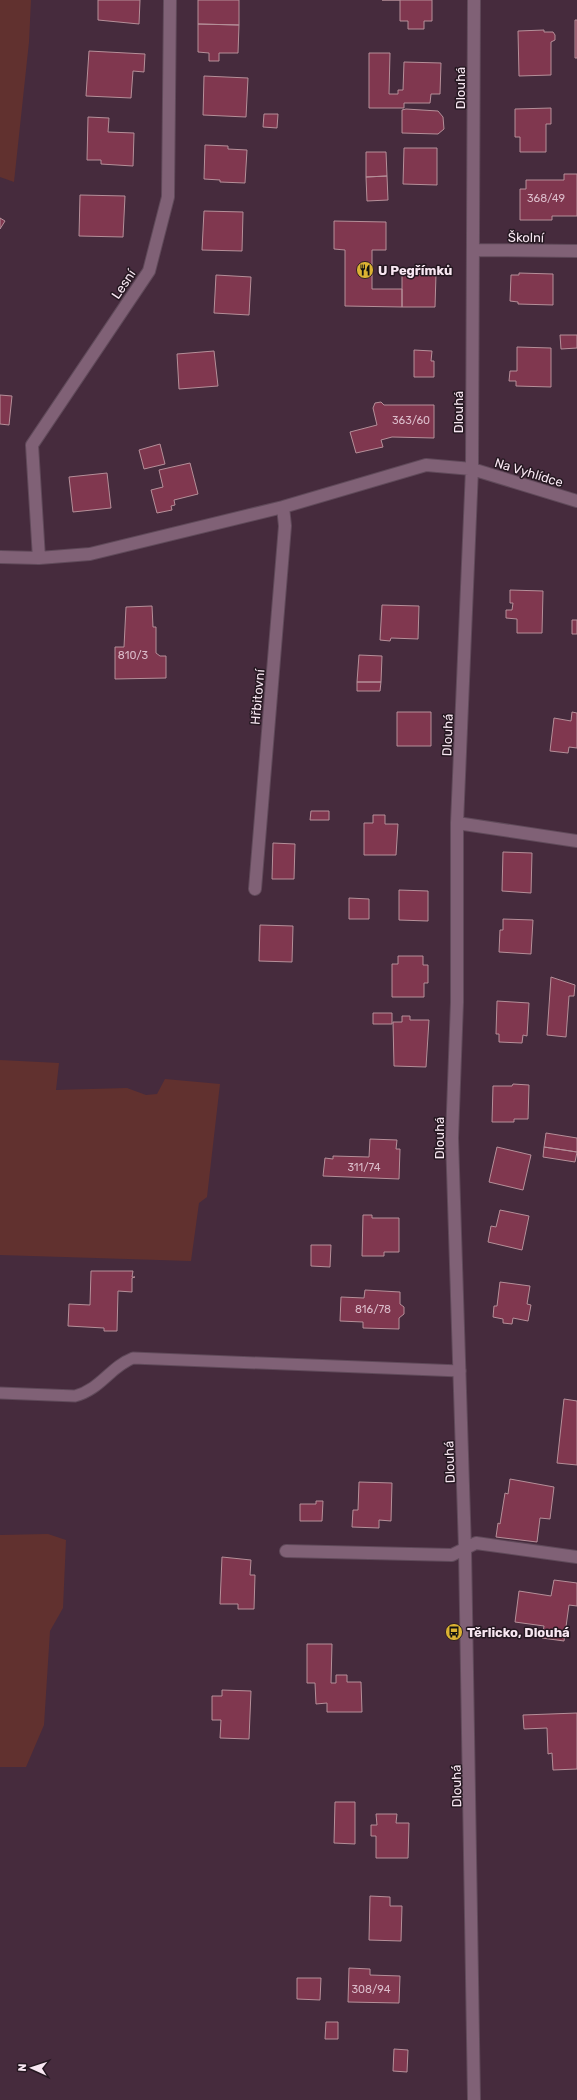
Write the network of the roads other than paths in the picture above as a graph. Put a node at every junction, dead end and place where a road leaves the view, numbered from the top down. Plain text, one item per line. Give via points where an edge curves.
1 (170, 0) edge
2 (474, 0) edge
3 (474, 250) junction
4 (577, 251) edge
5 (472, 469) junction
6 (577, 500) edge
7 (283, 507) junction
8 (0, 557) edge
9 (39, 558) junction
10 (457, 823) junction
11 (577, 841) edge
12 (255, 889) dead end
13 (460, 1371) junction
14 (0, 1393) edge
15 (465, 1549) junction
16 (286, 1551) dead end
17 (577, 1557) edge
18 (474, 2100) edge

1 - 9 street, Lesní via 168,197 149,270 32,445
2 - 3 street, Dlouhá
3 - 4 street, Školní
3 - 5 street, Dlouhá
5 - 6 street, Na Vyhlídce
5 - 7 street via 426,465
5 - 10 street, Dlouhá
7 - 9 street via 90,554
7 - 12 street, Hřbitovní via 285,526
8 - 9 street
10 - 11 street
10 - 13 street, Dlouhá via 457,1002 452,1138
13 - 14 lane via 133,1358 124,1361 92,1390 83,1394 75,1396
13 - 15 street, Dlouhá
15 - 16 street via 452,1555
15 - 17 street via 476,1543
15 - 18 street, Dlouhá

